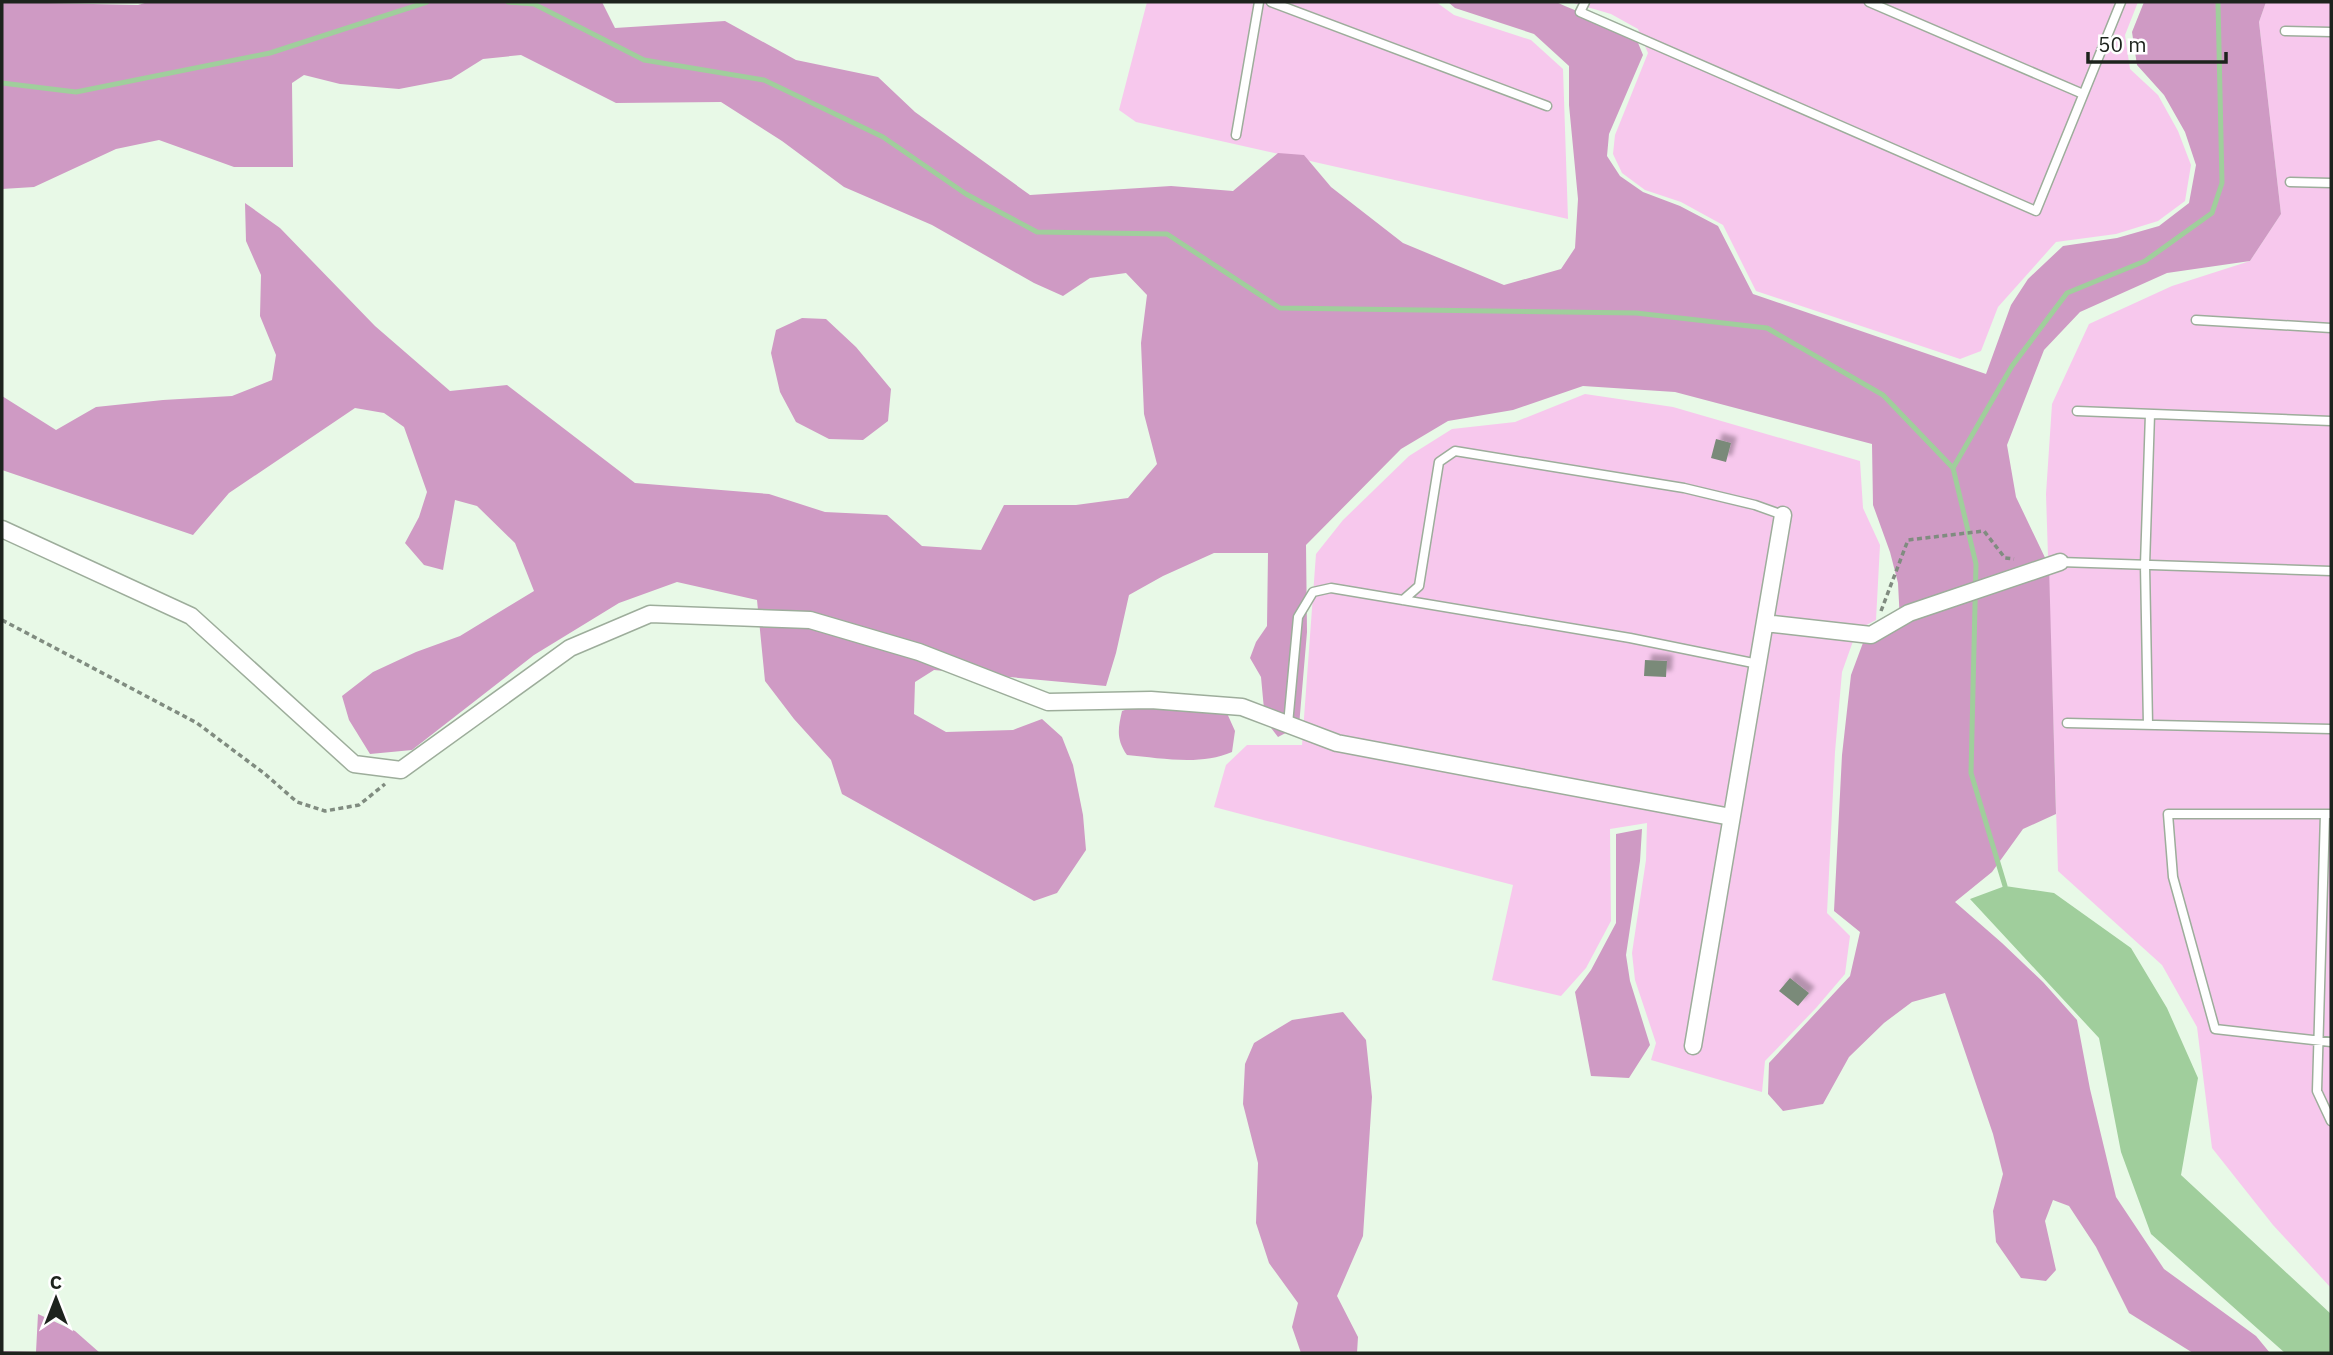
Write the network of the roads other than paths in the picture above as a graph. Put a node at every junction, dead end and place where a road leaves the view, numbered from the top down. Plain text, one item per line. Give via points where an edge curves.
1 (1259, 2) edge
2 (1271, 2) edge
3 (1585, 2) edge
4 (1869, 2) edge
5 (2121, 2) edge
6 (2285, 31) dead end
7 (2331, 32) edge
8 (2083, 94) junction
9 (1547, 106) dead end
10 (1236, 135) dead end
11 (2290, 182) dead end
12 (2331, 183) edge
13 (2196, 320) dead end
14 (2331, 328) edge
15 (2077, 411) dead end
16 (2150, 414) junction
17 (2331, 421) edge
18 (1783, 515) joint
19 (2, 530) edge
20 (2060, 562) joint
21 (2145, 565) junction
22 (2331, 571) edge
23 (1403, 600) junction
24 (1765, 623) junction
25 (1758, 664) junction
26 (2067, 723) dead end
27 (1288, 724) junction
28 (2148, 725) junction
29 (2331, 729) edge
30 (2328, 814) edge
31 (1731, 817) junction
32 (2316, 1040) junction
33 (2331, 1042) edge
34 (1693, 1046) dead end
35 (2331, 1121) edge

1 - 10 lane
2 - 9 lane
3 - 8 lane via 1580,12 2035,211
4 - 8 lane
5 - 8 lane
6 - 7 lane
11 - 12 lane
13 - 14 lane
15 - 16 lane
16 - 17 lane
16 - 21 lane
18 - 23 lane via 1684,488 1455,451 1439,462 1419,586
18 - 24 street
19 - 27 street via 191,616 354,764 401,770 570,648 650,614 810,620 919,652 1048,702 1151,699 1242,707
20 - 21 lane
20 - 24 street via 1909,613 1871,635
21 - 22 lane
21 - 28 lane
23 - 25 lane
23 - 27 lane via 1331,588 1313,592 1297,617
24 - 25 street
25 - 31 street
26 - 28 lane
27 - 31 street via 1337,743
28 - 29 lane
30 - 32 lane
30 - 32 lane via 2168,814 2173,877 2215,1029
31 - 34 street
32 - 33 lane
32 - 35 lane via 2317,1091

